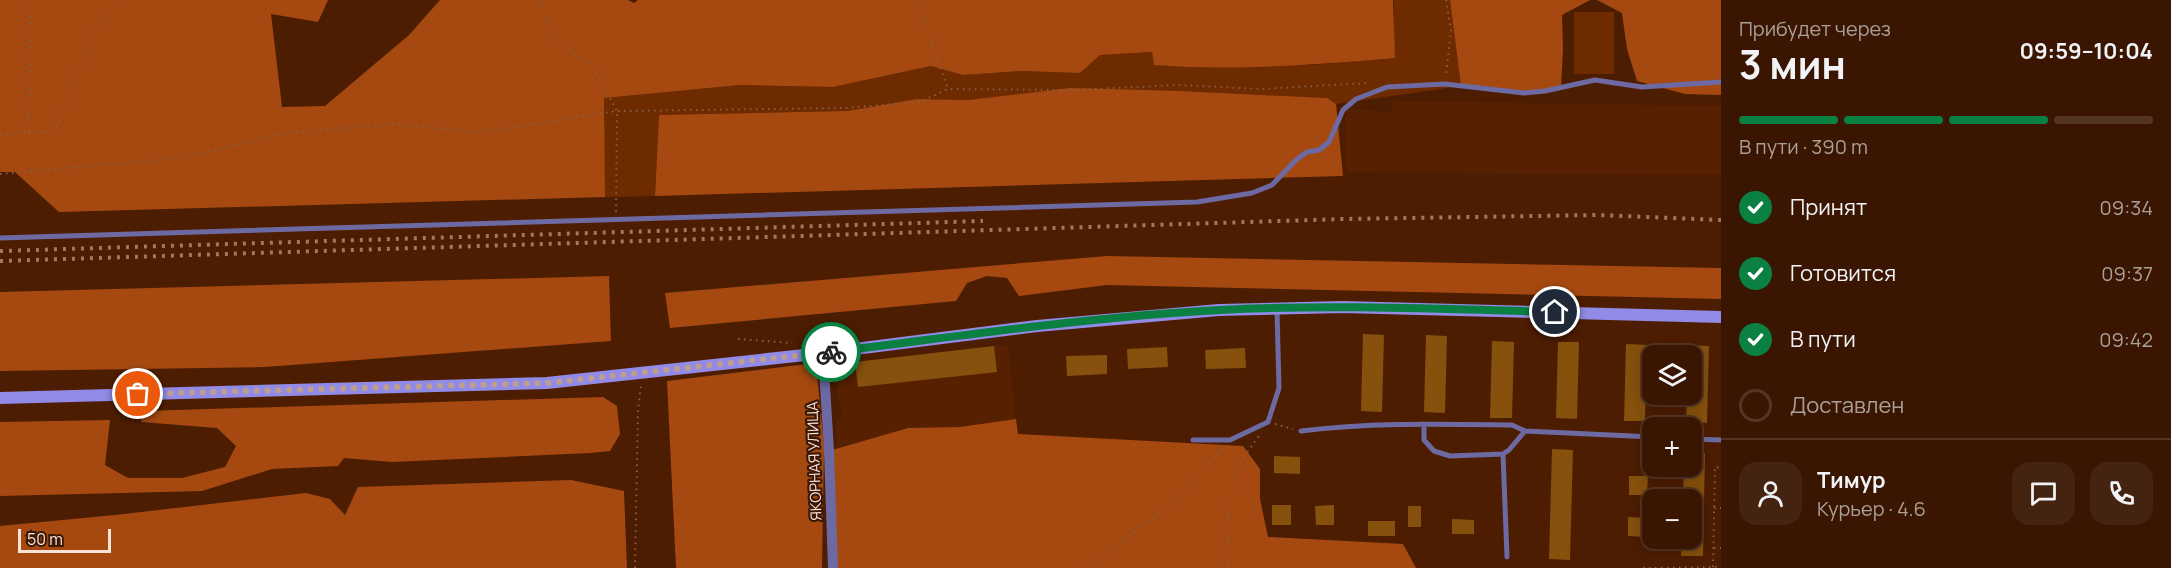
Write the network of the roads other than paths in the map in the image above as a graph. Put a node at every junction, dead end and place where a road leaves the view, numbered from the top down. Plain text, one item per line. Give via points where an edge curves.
1 (1721, 82) edge
2 (0, 238) edge
3 (1277, 308) junction
4 (1721, 316) edge
5 (823, 353) junction
6 (0, 398) edge
7 (1424, 424) junction
8 (1301, 431) road end
9 (1525, 431) junction
10 (1642, 436) edge
11 (1702, 439) edge
12 (1193, 440) dead end
13 (1721, 440) edge
14 (1503, 454) junction
15 (1507, 557) dead end
16 (833, 568) edge

1 - 2 lane via 1642,87 1595,80 1524,93 1445,84 1387,87 1356,99 1343,110 1329,142 1296,160 1272,185 1252,193 1197,202
3 - 4 main road
3 - 5 main road via 1144,315
3 - 12 lane via 1279,388 1268,422 1230,441
5 - 6 main road via 794,349 642,373 547,383
5 - 16 street, ЯКОРНАЯ УЛИЦА
7 - 8 lane
7 - 9 lane via 1512,425
7 - 14 lane via 1424,441 1434,451 1450,456
9 - 10 lane
9 - 14 lane
11 - 13 lane
14 - 15 lane

